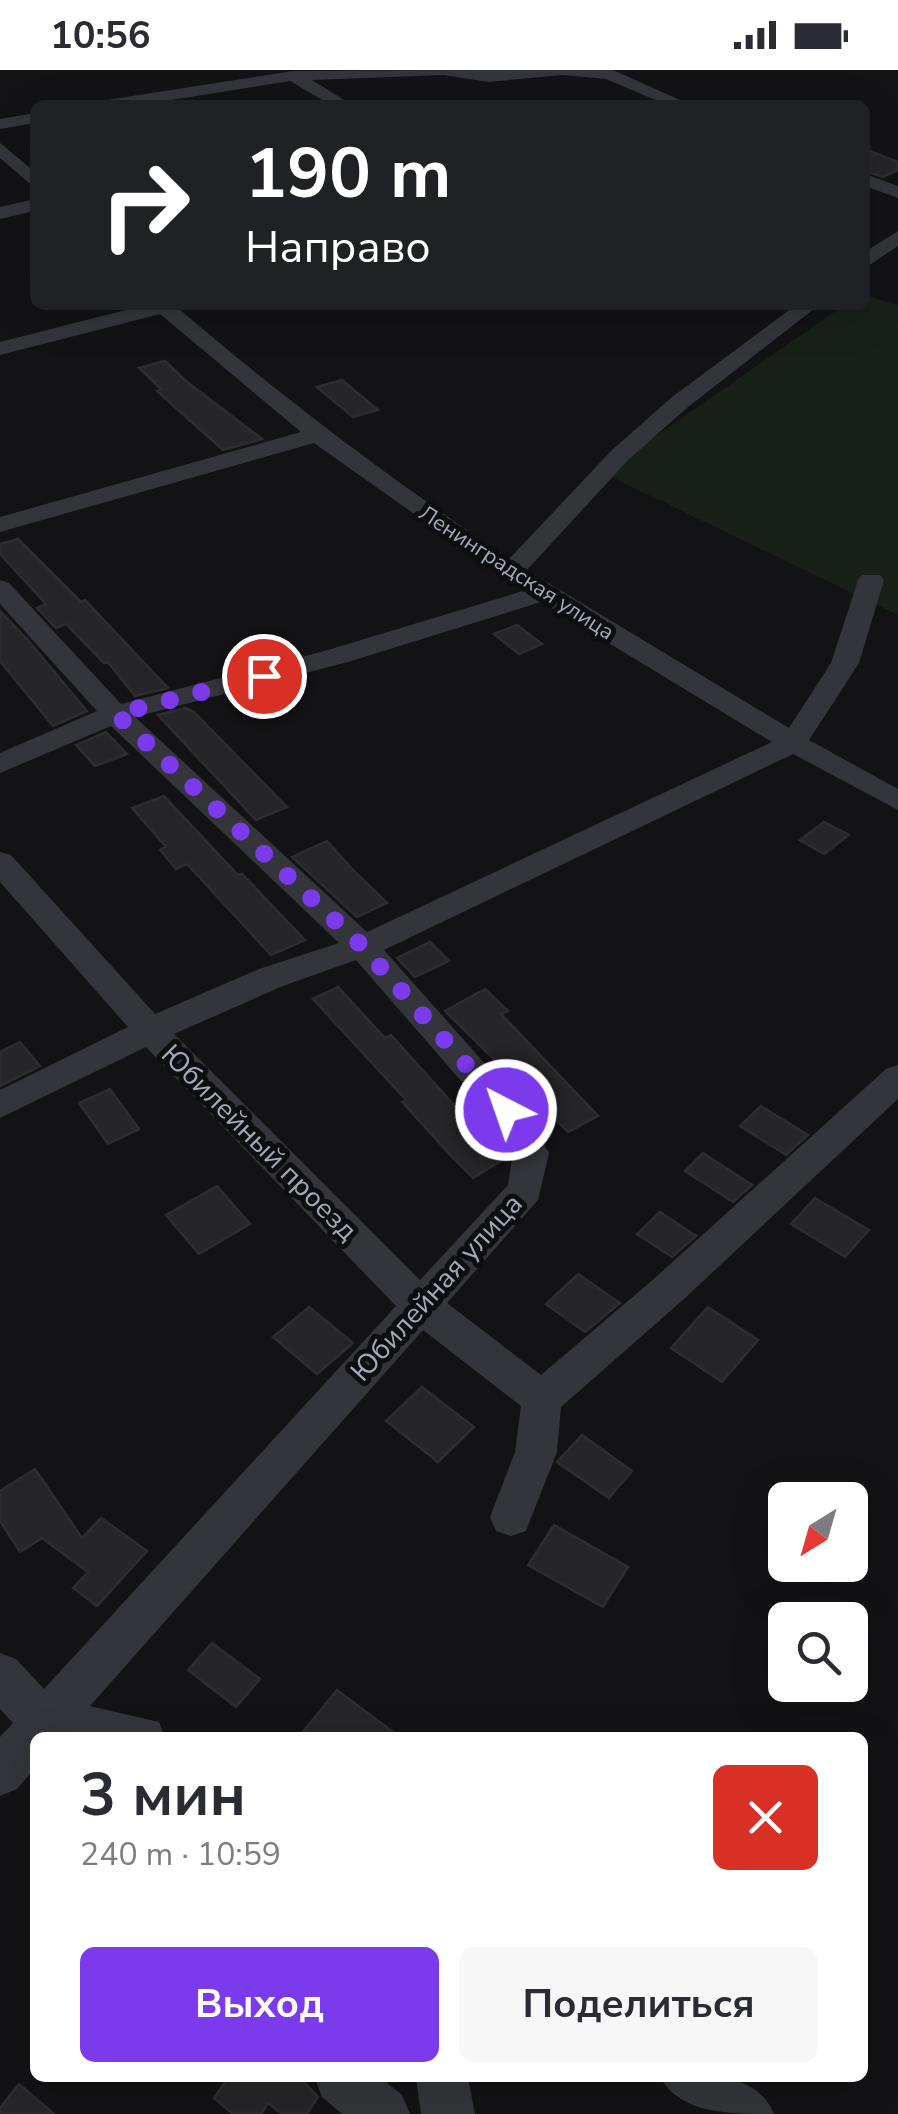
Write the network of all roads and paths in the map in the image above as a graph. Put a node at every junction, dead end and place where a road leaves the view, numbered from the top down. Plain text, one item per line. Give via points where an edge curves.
1 (602, 72) edge
2 (293, 76) junction
3 (488, 76) junction
4 (501, 99) dead end
5 (139, 100) edge
6 (335, 100) edge
7 (670, 100) edge
8 (30, 119) edge
9 (0, 124) edge
10 (0, 148) edge
11 (30, 177) edge
12 (870, 182) edge
13 (898, 192) edge
14 (30, 206) edge
15 (0, 213) edge
16 (898, 237) edge
17 (870, 258) edge
18 (150, 310) edge
19 (169, 310) edge
20 (801, 310) edge
21 (0, 349) edge
22 (316, 435) junction
23 (0, 525) edge
24 (511, 572) junction
25 (871, 580) dead end
26 (0, 588) edge
27 (543, 594) junction
28 (116, 714) junction
29 (792, 743) junction
30 (0, 764) edge
31 (898, 801) edge
32 (0, 862) edge
33 (362, 946) junction
34 (151, 1032) junction
35 (898, 1078) edge
36 (0, 1105) edge
37 (420, 1304) junction
38 (542, 1398) junction
39 (511, 1516) dead end
40 (0, 1675) edge
41 (42, 1721) junction
42 (33, 1732) edge
43 (107, 1732) edge
44 (30, 1736) edge
45 (0, 1772) edge
46 (346, 2082) edge
47 (443, 2082) edge
48 (695, 2082) edge
49 (384, 2114) edge
50 (448, 2114) edge
51 (747, 2114) edge

1 - 3 street
1 - 7 street
2 - 3 street via 444,70
2 - 5 street
2 - 6 street
3 - 4 street
8 - 9 street
10 - 11 street
12 - 13 street
14 - 15 street
16 - 17 street
18 - 21 street
19 - 22 street, Ленинградская улица
20 - 24 street via 620,454
22 - 23 street
22 - 24 street, Ленинградская улица
24 - 27 street, Ленинградская улица
25 - 29 street via 845,663
26 - 28 street, Юбилейная улица
27 - 28 street
27 - 29 street, Ленинградская улица
28 - 30 street
28 - 33 street, Юбилейная улица
29 - 31 street, Ленинградская улица
29 - 33 street
32 - 34 street, Юбилейный проезд
33 - 34 street
33 - 37 street, Юбилейная улица via 506,1110 531,1153 525,1190
34 - 36 street
34 - 37 street, Юбилейный проезд
35 - 38 street
37 - 38 street, Юбилейный проезд
37 - 41 street, Юбилейная улица
38 - 39 street via 536,1452
40 - 41 street
41 - 42 street, Юбилейная улица
41 - 43 street
44 - 45 street, Юбилейная улица
46 - 49 street
47 - 50 street
48 - 51 street

